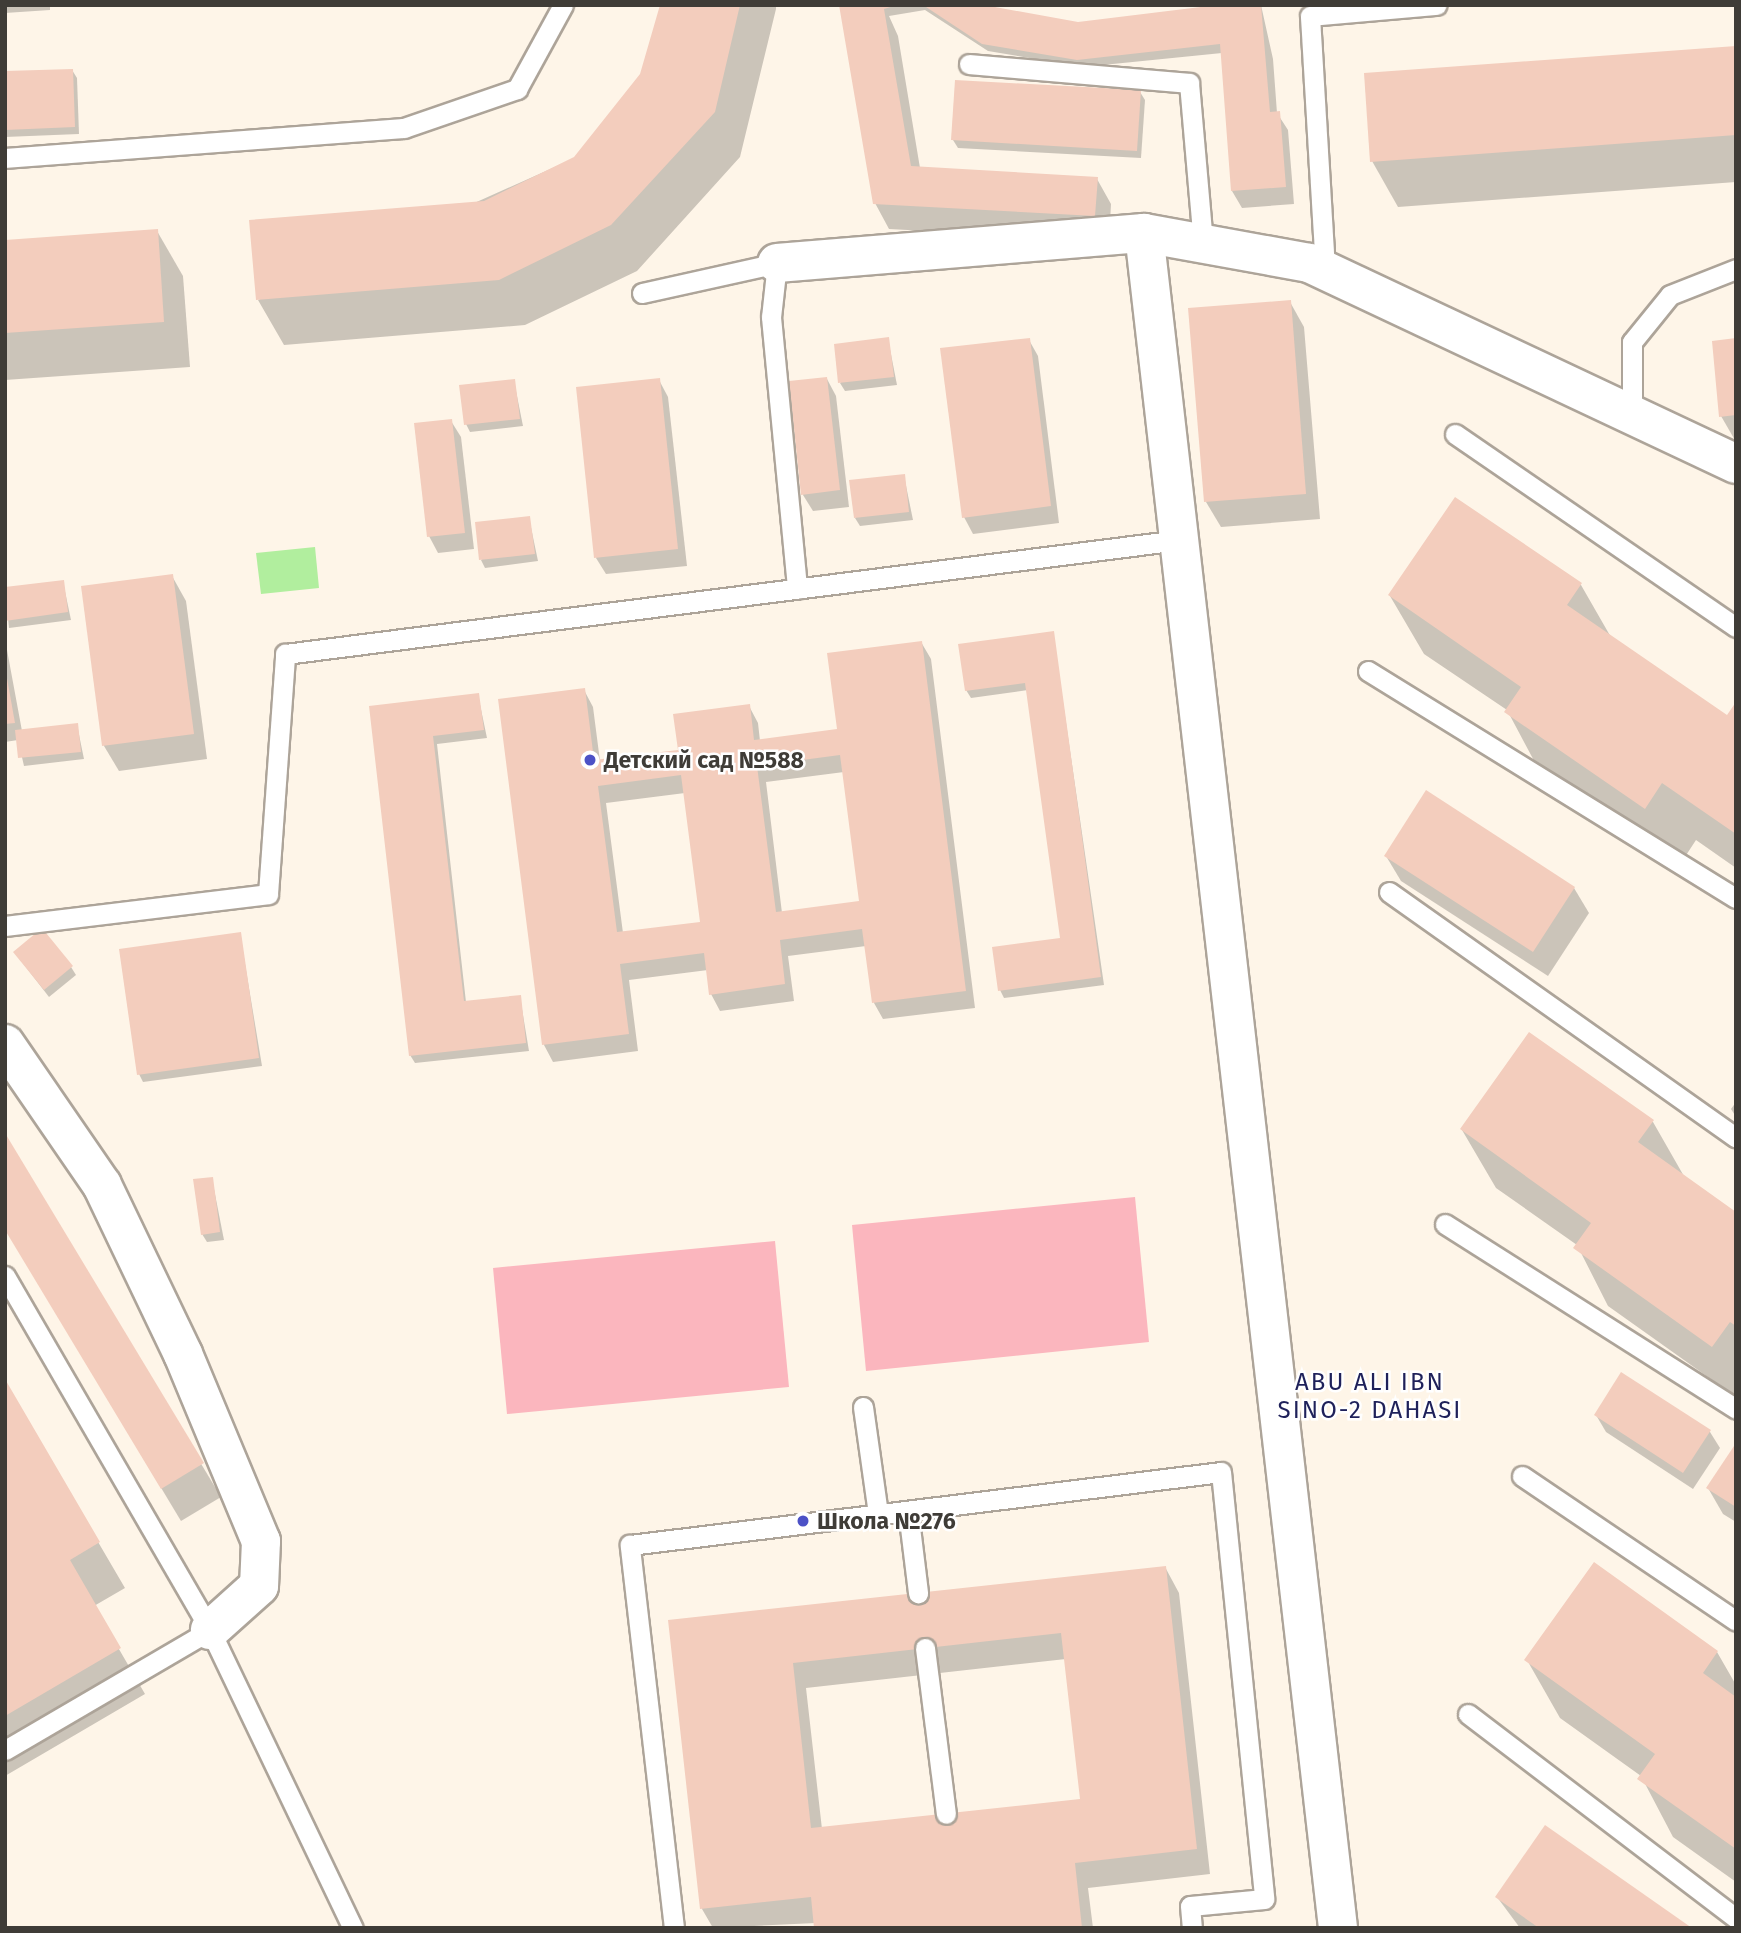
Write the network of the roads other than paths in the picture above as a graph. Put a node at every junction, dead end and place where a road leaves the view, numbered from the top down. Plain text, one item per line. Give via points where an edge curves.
1 (563, 5) edge
2 (1437, 5) edge
3 (969, 64) dead end
4 (5, 158) edge
5 (1144, 233) junction
6 (1203, 244) junction
7 (777, 263) junction
8 (1325, 269) junction
9 (1736, 270) edge
10 (642, 293) dead end
11 (1632, 415) junction
12 (1455, 434) dead end
13 (1736, 464) edge
14 (1179, 540) junction
15 (797, 589) junction
16 (1736, 627) edge
17 (1368, 671) dead end
18 (1390, 892) dead end
19 (1736, 898) edge
20 (5, 926) edge
21 (5, 1044) edge
22 (1736, 1138) edge
23 (1445, 1224) dead end
24 (5, 1276) edge
25 (863, 1407) dead end
26 (1736, 1409) edge
27 (1522, 1476) dead end
28 (908, 1511) junction
29 (878, 1514) junction
30 (918, 1593) dead end
31 (1736, 1621) edge
32 (210, 1630) junction
33 (925, 1648) dead end
34 (1468, 1714) dead end
35 (5, 1750) edge
36 (946, 1814) dead end
37 (1736, 1918) edge
38 (353, 1928) edge
39 (674, 1928) edge
40 (1192, 1928) edge
41 (1338, 1928) edge

1 - 4 lane via 517,89 404,128
2 - 8 lane via 1310,16
3 - 6 lane via 1189,83
5 - 6 street
5 - 7 street
5 - 14 street
6 - 8 street
7 - 10 lane
7 - 15 lane via 771,317
8 - 11 street
9 - 11 lane via 1670,295 1632,342
11 - 13 street
12 - 16 lane
14 - 15 lane
14 - 41 street
15 - 20 lane via 285,654 268,894
17 - 19 lane
18 - 22 lane
21 - 32 street via 102,1185 183,1354 261,1541 259,1586
23 - 26 lane
24 - 32 lane
25 - 29 lane
27 - 31 lane
28 - 29 lane
28 - 30 lane
28 - 40 lane via 1222,1472 1264,1899 1190,1906
29 - 39 lane via 630,1545
32 - 35 lane
32 - 38 lane
33 - 36 lane
34 - 37 lane

